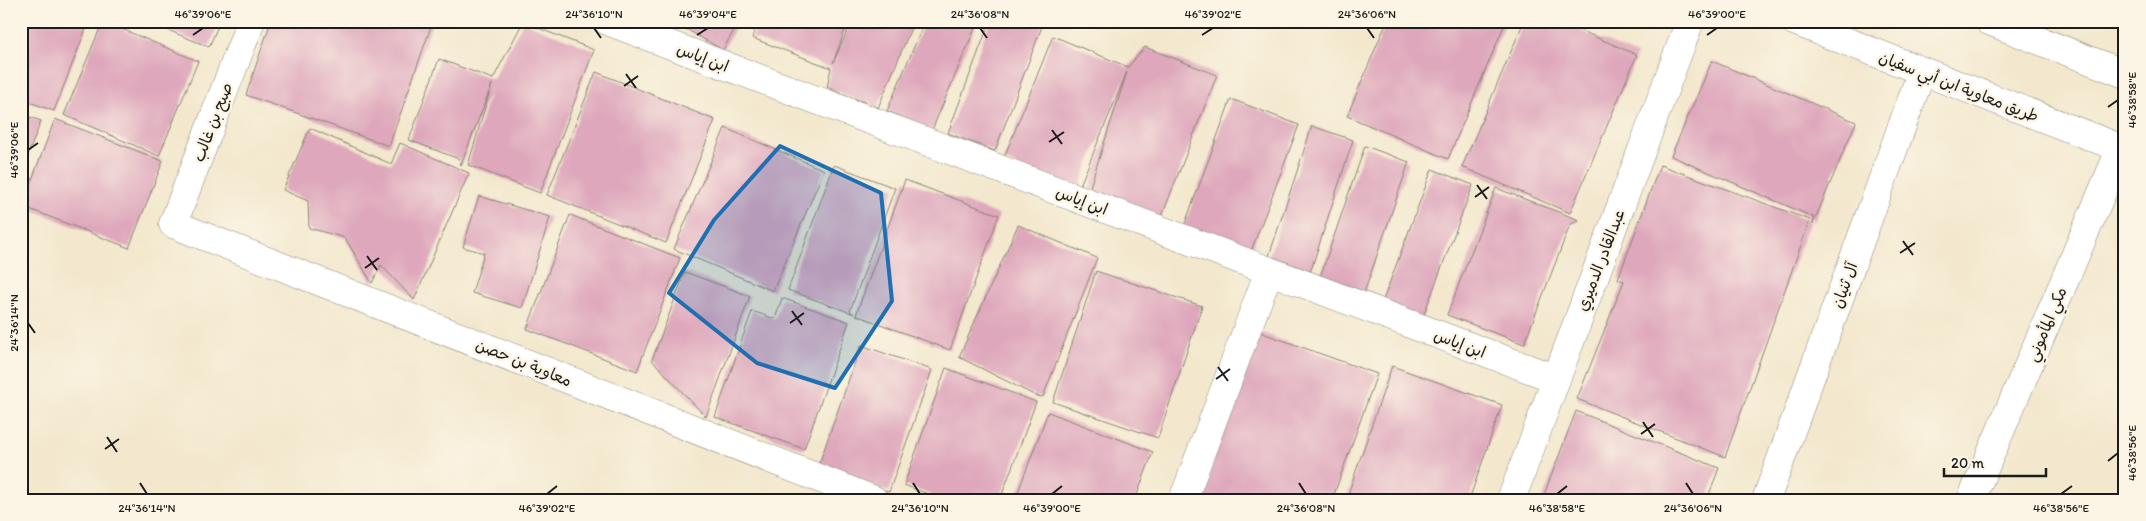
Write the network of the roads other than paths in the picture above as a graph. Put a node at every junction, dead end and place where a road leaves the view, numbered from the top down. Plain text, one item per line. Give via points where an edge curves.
1 (251, 21) edge
2 (1690, 21) edge
3 (1794, 21) edge
4 (1989, 21) edge
5 (624, 24) edge
6 (1922, 71) junction
7 (2125, 74) edge
8 (2123, 149) edge
9 (173, 224) joint
10 (1269, 271) junction
11 (1556, 379) junction
12 (874, 500) edge
13 (1183, 500) edge
14 (1511, 500) edge
15 (1766, 500) edge
16 (1971, 500) edge

1 - 9 street, صبح بن غالب
2 - 11 street, عبدالقادر الدميري
3 - 6 street, طريق معاوية ابن أبي سفيان
4 - 7 street
5 - 10 street, ابن إياس
6 - 8 street, طريق معاوية ابن أبي سفيان
6 - 15 street, آل ثنيان
8 - 16 street, مكي المأموني
9 - 12 street, معاوية بن حصن
10 - 11 street, ابن إياس
10 - 13 street
11 - 14 street, عبدالقادر الدميري

